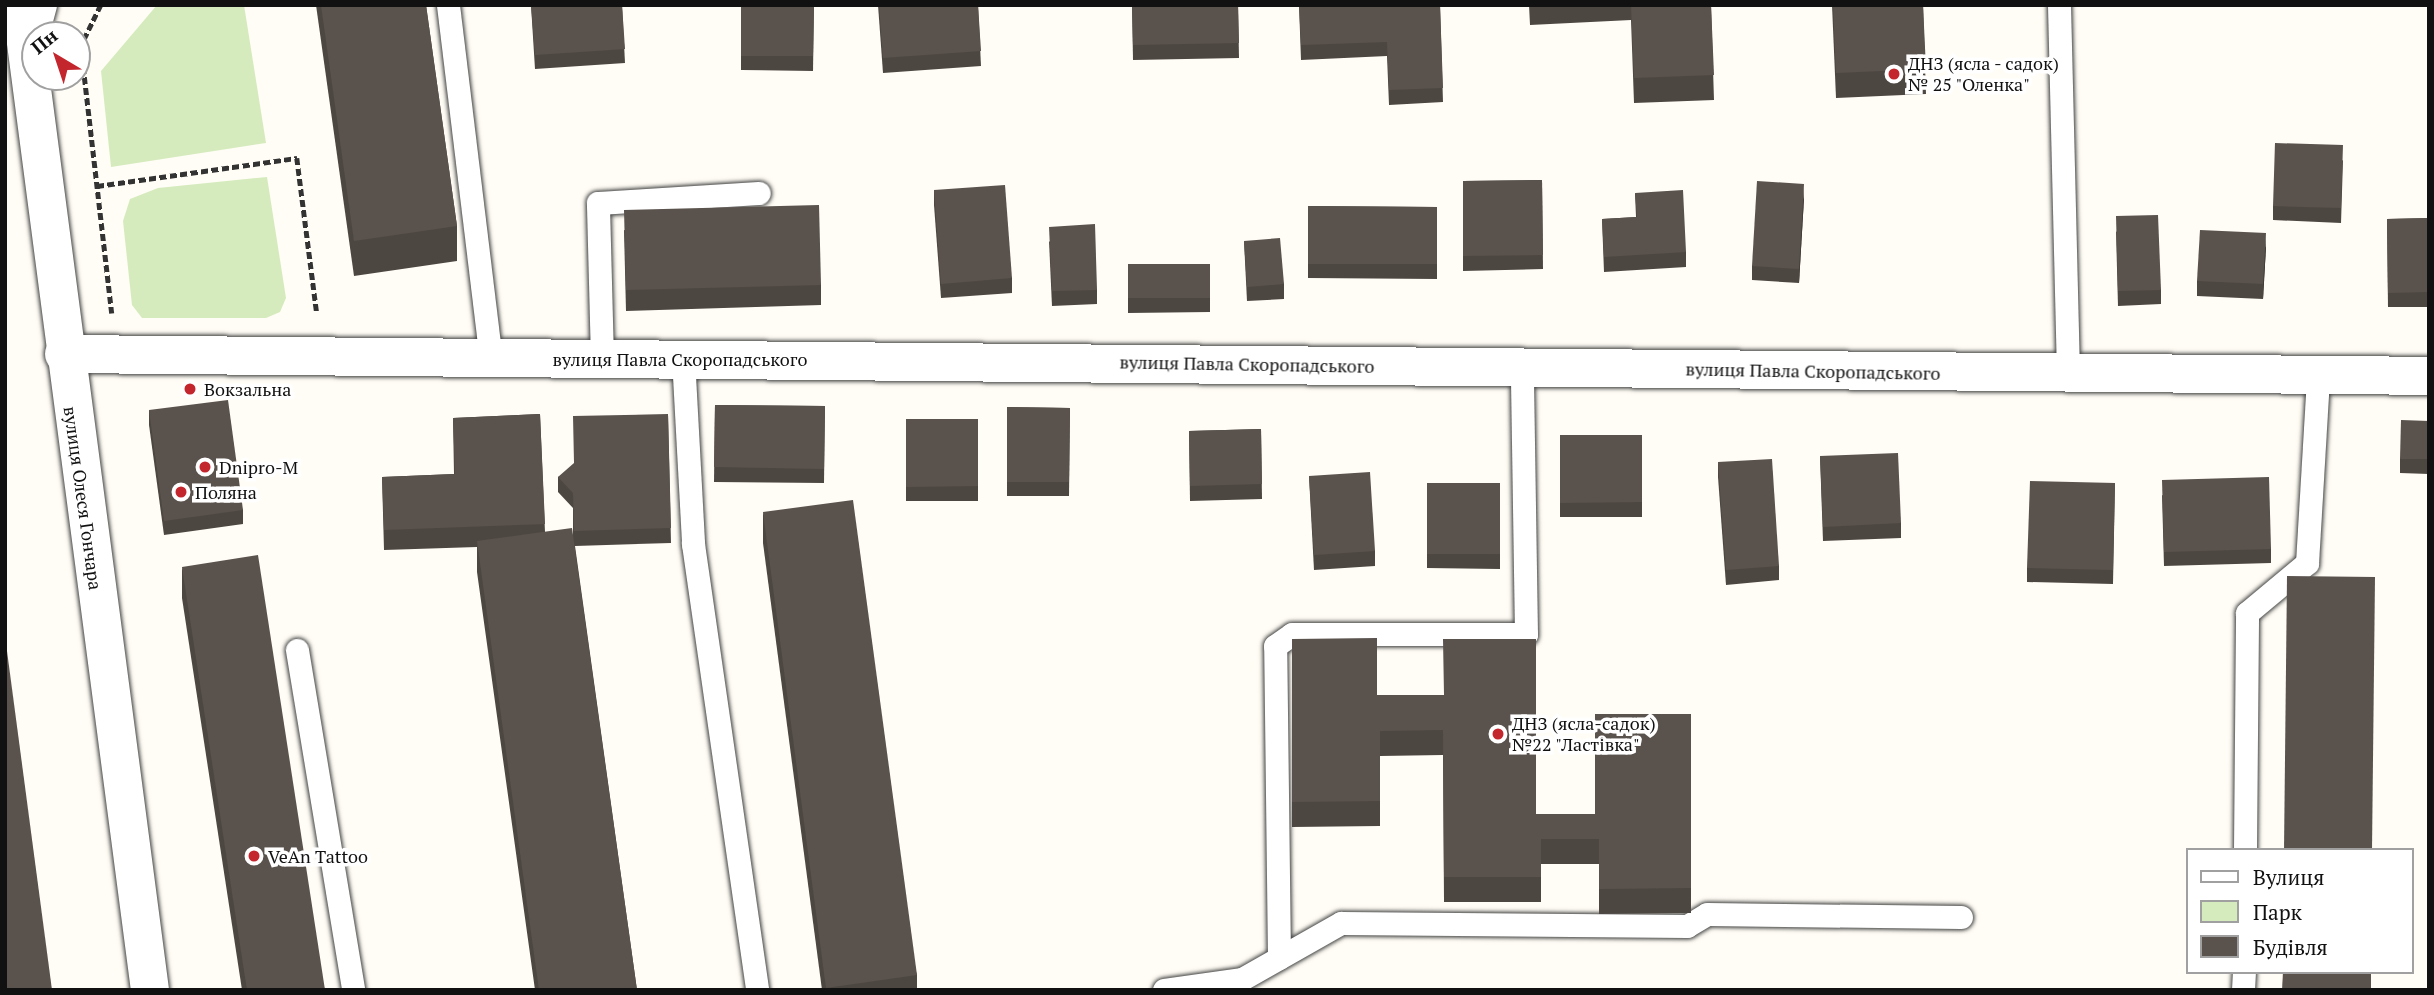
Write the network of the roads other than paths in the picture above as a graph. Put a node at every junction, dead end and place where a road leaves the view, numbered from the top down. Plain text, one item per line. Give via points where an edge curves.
1 (448, 5) edge
2 (2059, 5) edge
3 (38, 91) edge
4 (759, 193) dead end
5 (64, 354) junction
6 (683, 357) junction
7 (491, 358) junction
8 (603, 359) junction
9 (1522, 367) junction
10 (2068, 374) junction
11 (2318, 376) junction
12 (2429, 376) edge
13 (297, 650) dead end
14 (2245, 848) edge
15 (1961, 917) dead end
16 (1279, 958) junction
17 (150, 990) edge
18 (353, 990) edge
19 (757, 990) edge
20 (1164, 990) edge

1 - 7 lane
2 - 10 lane
3 - 5 street, вулиця Олеся Гончара
4 - 8 lane via 598,203
5 - 7 street, вулиця Павла Скоропадського
5 - 17 street, вулиця Олеся Гончара
6 - 8 street, вулиця Павла Скоропадського
6 - 9 street, вулиця Павла Скоропадського
6 - 19 lane via 693,544
7 - 8 street, вулиця Павла Скоропадського
9 - 10 street, вулиця Павла Скоропадського
9 - 16 lane via 1526,634 1292,634 1275,646
10 - 11 street, вулиця Павла Скоропадського
11 - 12 street, вулиця Павла Скоропадського
11 - 14 lane via 2307,562 2247,613
13 - 18 lane
15 - 16 lane via 1707,914 1687,926 1341,923
16 - 20 lane via 1242,979

